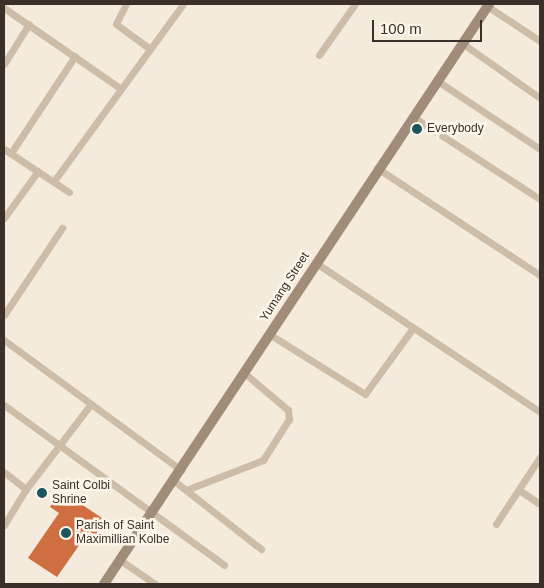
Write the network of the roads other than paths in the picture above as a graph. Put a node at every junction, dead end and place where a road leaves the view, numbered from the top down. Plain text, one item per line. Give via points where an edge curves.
1 (126, 4) edge
2 (183, 4) edge
3 (355, 4) edge
4 (488, 5) edge
5 (4, 8) edge
6 (29, 24) junction
7 (540, 42) edge
8 (462, 43) junction
9 (150, 49) junction
10 (319, 55) dead end
11 (75, 56) junction
12 (4, 64) edge
13 (436, 80) junction
14 (120, 88) junction
15 (540, 98) edge
16 (412, 116) junction
17 (4, 149) edge
18 (540, 149) edge
19 (11, 153) junction
20 (377, 168) junction
21 (38, 171) junction
22 (54, 181) junction
23 (69, 192) dead end
24 (540, 199) edge
25 (4, 218) edge
26 (62, 228) dead end
27 (316, 262) junction
28 (540, 275) edge
29 (4, 315) edge
30 (413, 328) junction
31 (269, 334) junction
32 (4, 340) edge
33 (243, 372) junction
34 (91, 404) junction
35 (4, 405) edge
36 (540, 412) edge
37 (60, 447) junction
38 (540, 457) edge
39 (181, 470) junction
40 (4, 472) edge
41 (173, 480) junction
42 (26, 488) junction
43 (186, 490) junction
44 (519, 490) junction
45 (540, 504) edge
46 (150, 514) junction
47 (496, 524) dead end
48 (4, 525) edge
49 (261, 550) dead end
50 (120, 560) junction
51 (224, 565) dead end
52 (104, 584) edge
53 (155, 584) edge

1 - 9 street via 116,24
2 - 9 street
3 - 10 street
4 - 7 street
4 - 8 main road, Yumang Street
5 - 6 street
6 - 11 street
6 - 12 street
8 - 13 main road, Yumang Street
8 - 15 street
9 - 14 street
11 - 14 street
11 - 19 street
13 - 16 main road, Yumang Street
13 - 18 street
14 - 22 street
16 - 20 main road, Yumang Street
16 - 24 street
17 - 19 street
19 - 21 street
20 - 27 main road, Yumang Street
20 - 28 street
21 - 22 street
21 - 25 street
22 - 23 street
26 - 29 street
27 - 30 street
27 - 31 main road, Yumang Street
30 - 31 street via 365,394
30 - 36 street
31 - 33 main road, Yumang Street
32 - 34 street
33 - 39 main road, Yumang Street
33 - 43 street via 288,410 289,419 262,460
34 - 37 street
34 - 39 street
35 - 37 street
37 - 42 street
37 - 46 street
38 - 44 street
39 - 41 main road, Yumang Street
40 - 42 street
41 - 43 street
41 - 46 main road, Yumang Street
42 - 48 street
43 - 49 street
44 - 45 street
44 - 47 street
46 - 50 main road, Yumang Street
46 - 51 street
50 - 52 main road, Yumang Street
50 - 53 street

